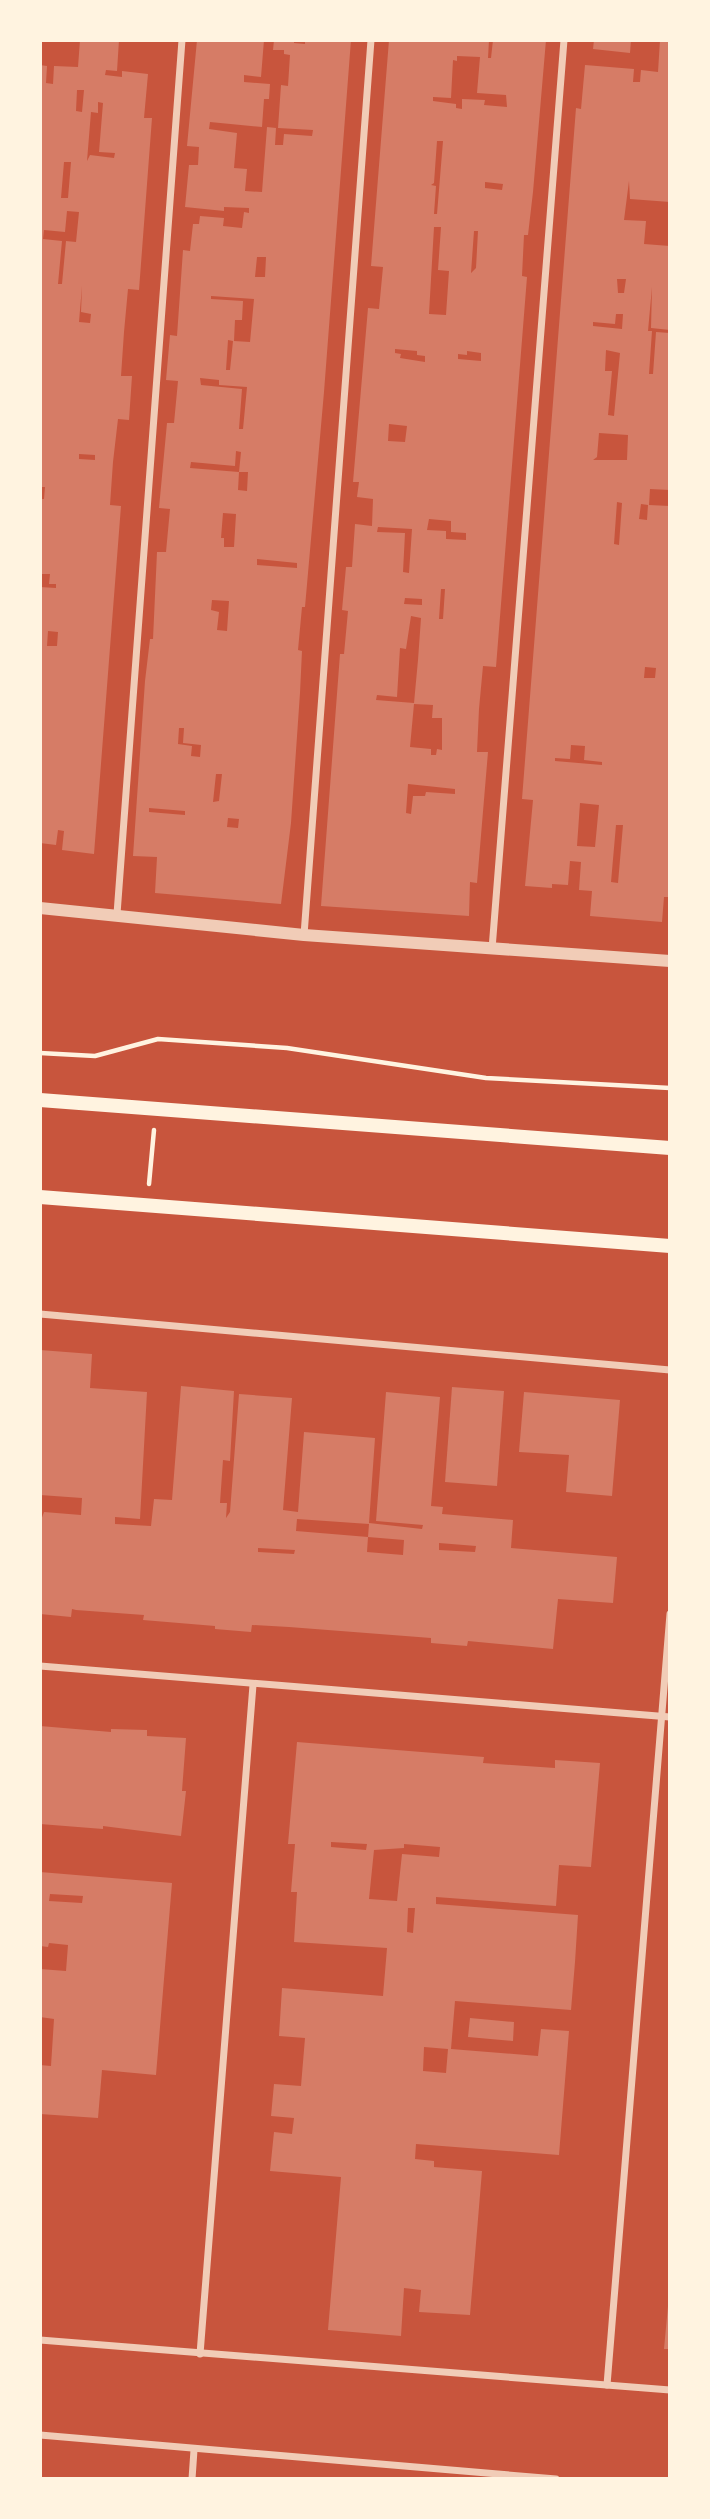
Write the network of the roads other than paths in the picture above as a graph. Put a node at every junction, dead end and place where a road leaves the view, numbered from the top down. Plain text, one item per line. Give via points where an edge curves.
1 (182, 40) edge
2 (371, 40) edge
3 (564, 40) edge
4 (40, 908) edge
5 (117, 914) junction
6 (304, 935) junction
7 (492, 948) junction
8 (670, 961) edge
9 (40, 1100) edge
10 (670, 1148) edge
11 (40, 1197) edge
12 (670, 1246) edge
13 (40, 1314) edge
14 (670, 1370) edge
15 (670, 1614) edge
16 (40, 1666) edge
17 (253, 1685) junction
18 (666, 1716) edge
19 (40, 2340) edge
20 (200, 2354) junction
21 (607, 2385) junction
22 (670, 2390) edge
23 (40, 2435) edge
24 (194, 2450) junction
25 (191, 2479) edge
26 (556, 2479) edge

1 - 5 street
2 - 6 street
3 - 7 street
4 - 5 street
5 - 6 street
6 - 7 street
7 - 8 street
9 - 10 main road
11 - 12 main road
13 - 14 street
15 - 18 street
16 - 17 street
17 - 18 street
17 - 20 street
18 - 21 street
19 - 20 street
20 - 21 street
21 - 22 street
23 - 24 street
24 - 25 street
24 - 26 street

